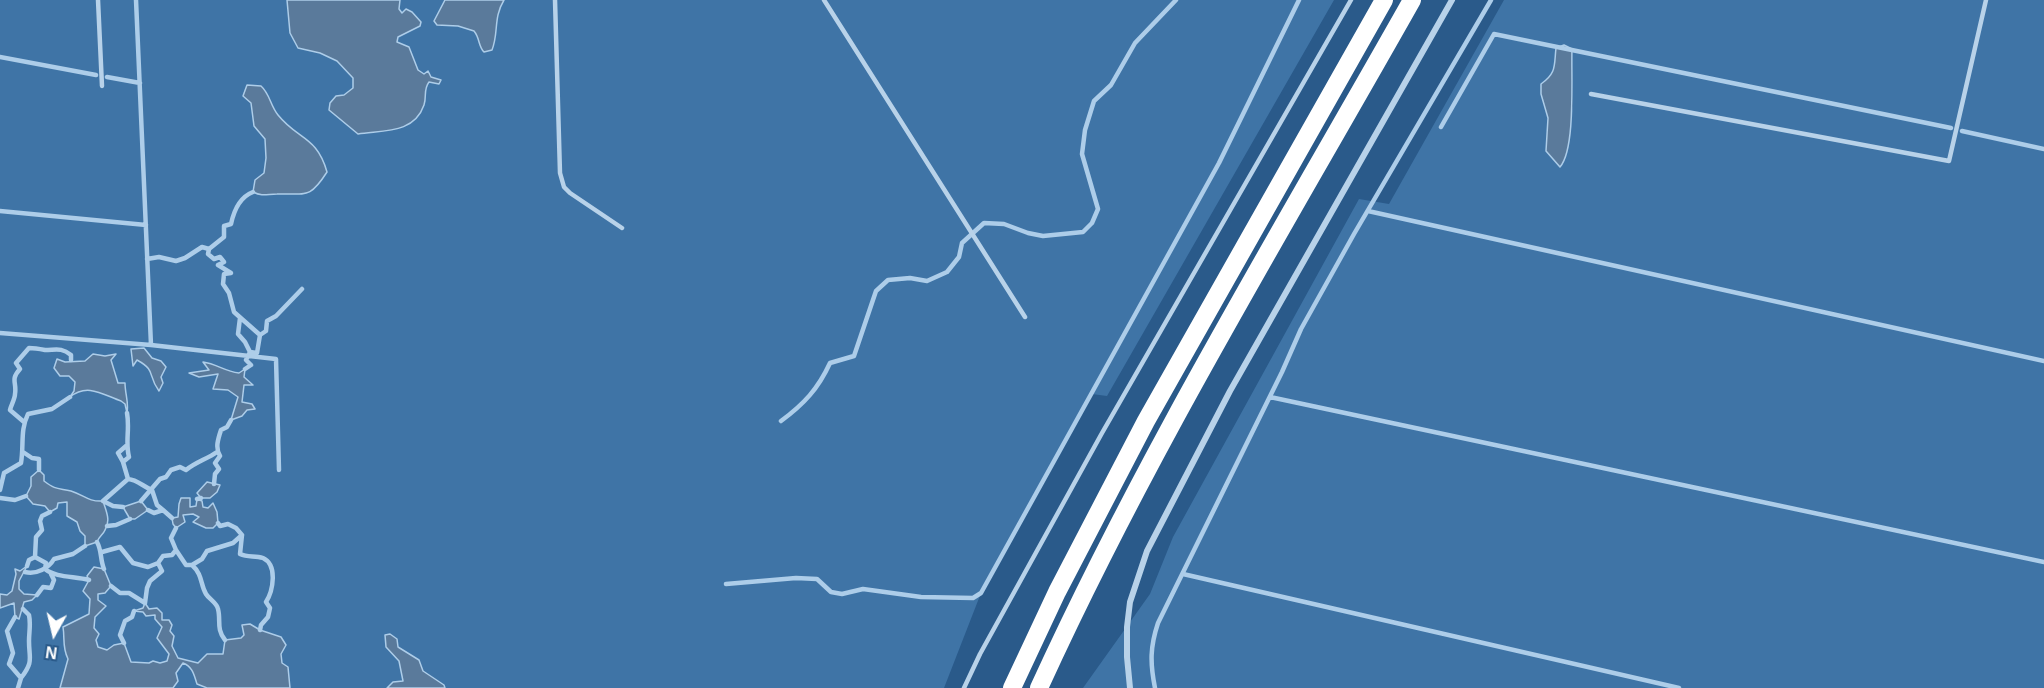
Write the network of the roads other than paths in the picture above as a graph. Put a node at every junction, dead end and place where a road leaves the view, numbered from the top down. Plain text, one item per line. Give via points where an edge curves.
1 (98, 0) edge
2 (555, 0) edge
3 (824, 0) edge
4 (1351, 0) edge
5 (1384, 0) edge
6 (1412, 0) edge
7 (1452, 0) edge
8 (1986, 0) edge
9 (102, 86) dead end
10 (1591, 94) dead end
11 (622, 228) dead end
12 (1025, 317) dead end
13 (964, 688) edge
14 (1012, 688) edge
15 (1039, 688) edge
16 (1130, 688) edge

1 - 9 lane
2 - 11 lane via 560,173 564,187
3 - 12 lane
4 - 13 lane via 1102,433
5 - 14 highway via 1146,421
6 - 15 highway via 1162,443
7 - 16 street via 1230,391 1146,551 1130,602 1127,627
8 - 10 lane via 1949,161

